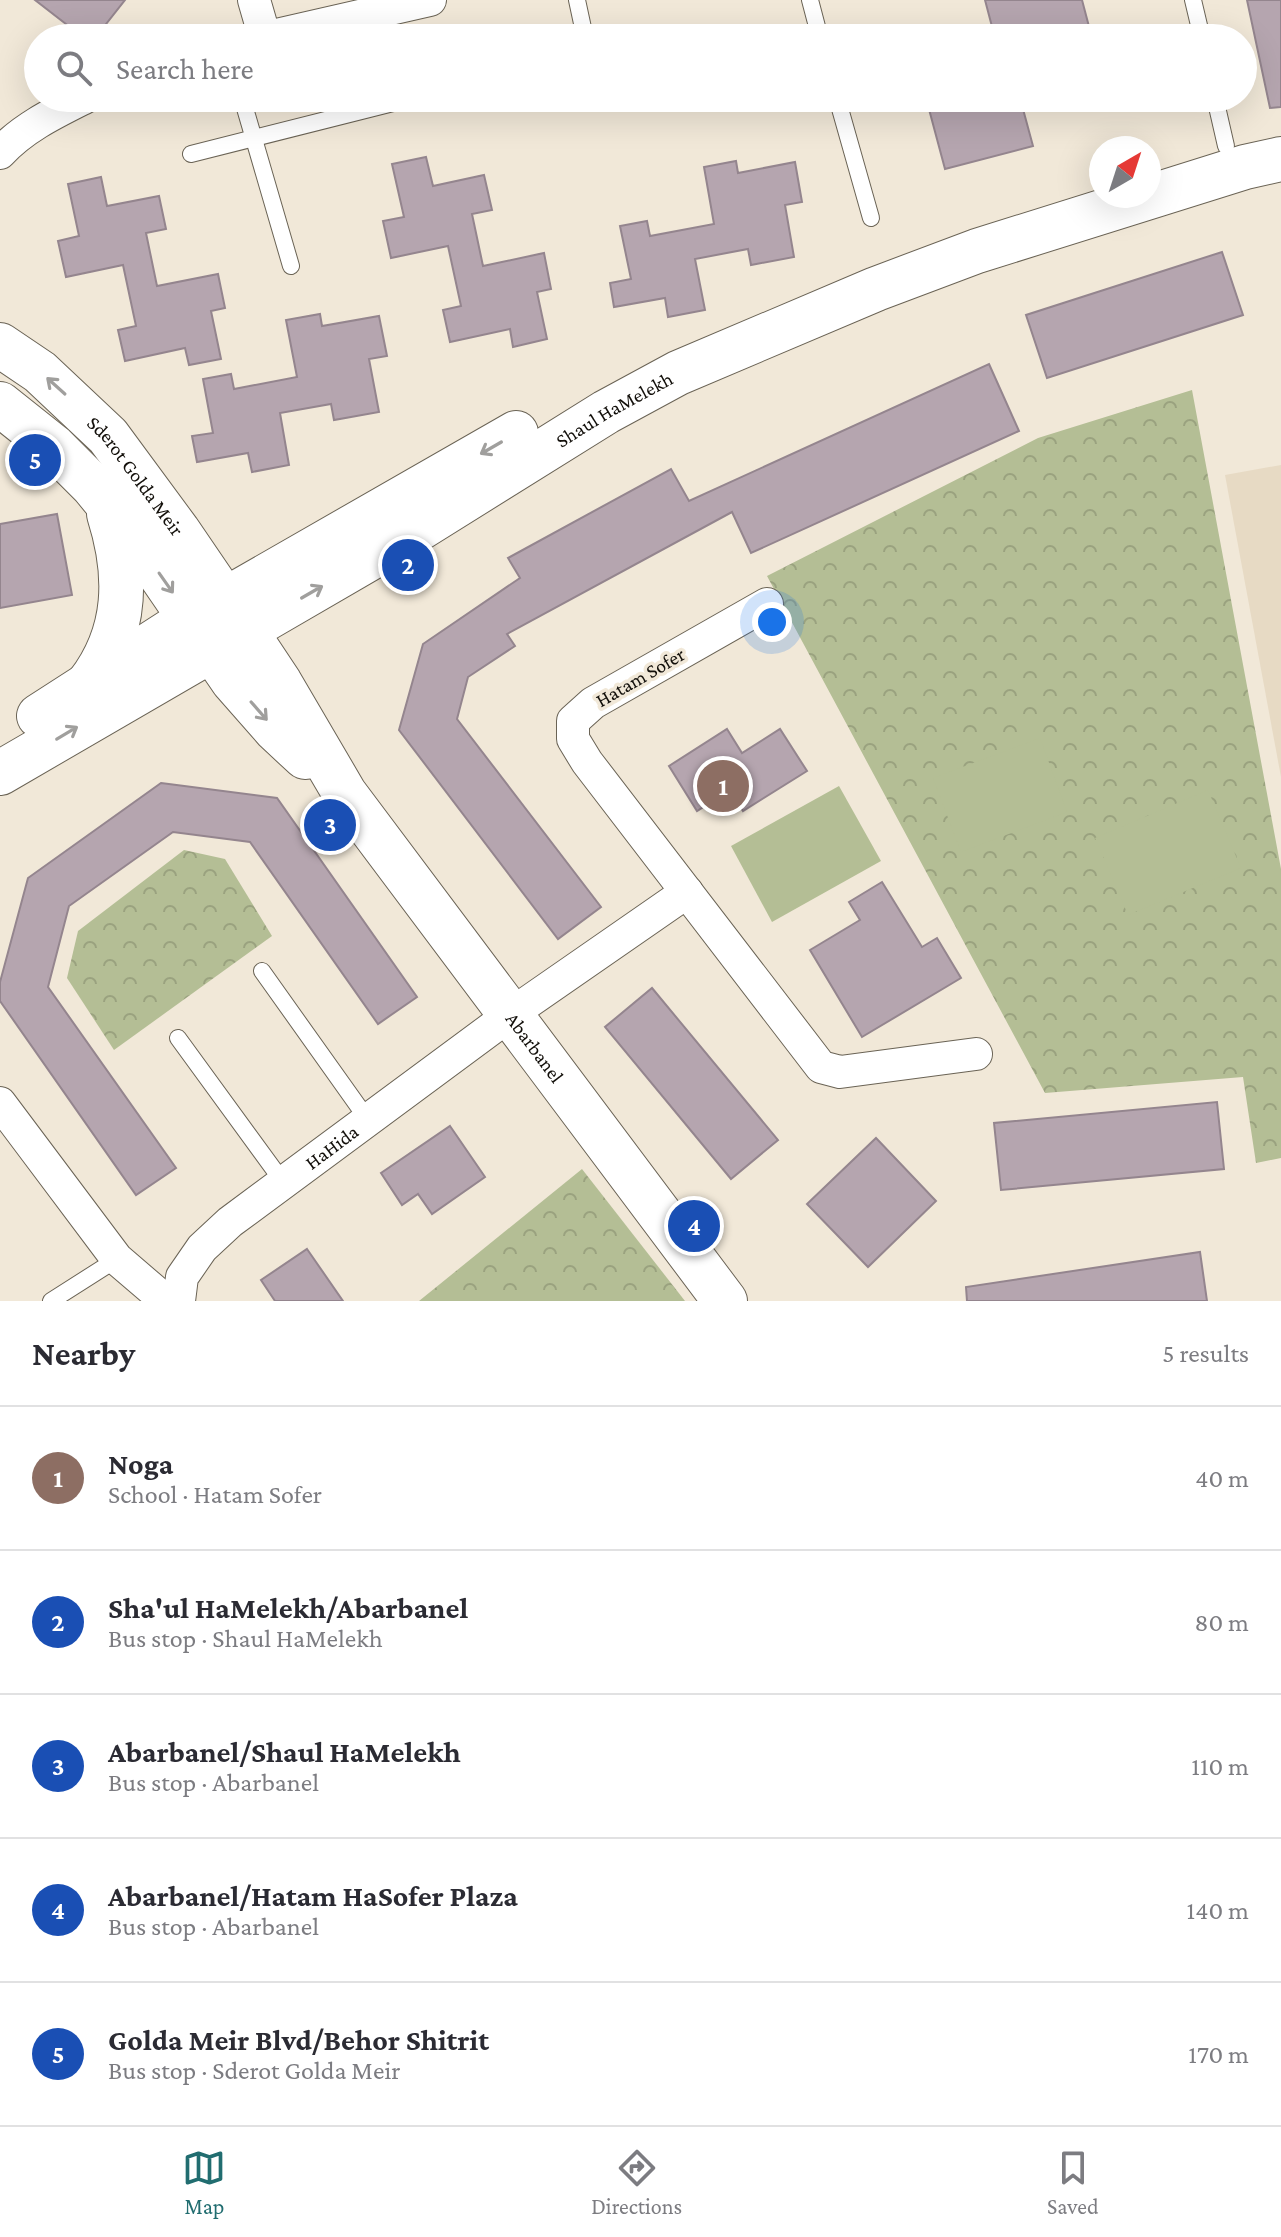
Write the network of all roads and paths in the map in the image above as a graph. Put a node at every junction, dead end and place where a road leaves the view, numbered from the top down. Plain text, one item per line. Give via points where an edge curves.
1 (254, 0) edge
2 (430, 0) edge
3 (577, 0) edge
4 (810, 0) edge
5 (1193, 0) edge
6 (260, 24) edge
7 (325, 24) edge
8 (582, 24) edge
9 (816, 24) edge
10 (1199, 24) edge
11 (56, 112) edge
12 (246, 112) edge
13 (357, 112) edge
14 (841, 112) edge
15 (1218, 112) edge
16 (1281, 133) edge
17 (254, 138) junction
18 (1226, 146) junction
19 (0, 153) edge
20 (191, 154) dead end
21 (1281, 159) edge
22 (1161, 166) edge
23 (1089, 189) edge
24 (871, 218) dead end
25 (291, 266) dead end
26 (0, 345) edge
27 (0, 404) edge
28 (105, 500) junction
29 (767, 604) dead end
30 (218, 625) junction
31 (86, 686) junction
32 (0, 742) edge
33 (0, 773) edge
34 (687, 892) junction
35 (262, 971) dead end
36 (511, 1014) junction
37 (178, 1038) dead end
38 (976, 1054) dead end
39 (0, 1103) edge
40 (368, 1120) junction
41 (283, 1182) junction
42 (117, 1259) junction
43 (51, 1301) edge
44 (166, 1301) edge
45 (179, 1301) edge
46 (725, 1301) edge

1 - 6 street
2 - 7 street
3 - 8 lane
4 - 9 lane
5 - 10 lane
11 - 19 street
12 - 17 lane
13 - 17 lane
14 - 24 lane
15 - 18 lane
16 - 18 street
17 - 20 lane
17 - 25 lane
18 - 22 street
30 -> 21 street, Shaul HaMelekh via 396,543 678,373 977,251
23 -> 30 street, Shaul HaMelekh via 866,265 667,350 594,389
30 -> 26 street, Sderot Golda Meir via 178,531 108,436 40,372
27 - 28 street, Sderot Golda Meir via 54,447
28 -> 30 street, Sderot Golda Meir
28 - 31 street via 123,578 120,609 112,640
29 - 34 street, Hatam Sofer via 593,703 573,721 573,739 587,762
30 - 31 street, Shaul HaMelekh
33 -> 30 street, Shaul HaMelekh
30 - 36 street, Abarbanel via 280,683 345,794
31 - 32 street, Shaul HaMelekh
34 - 36 street
34 - 38 street, Hatam Sofer via 821,1067 840,1072
35 - 40 lane
36 - 40 street, HaHida
36 - 46 street, Abarbanel
37 - 41 lane
39 - 42 street
40 - 41 street, HaHida
41 - 45 street, HaHida via 202,1248 182,1277
42 - 43 lane
42 - 44 street

